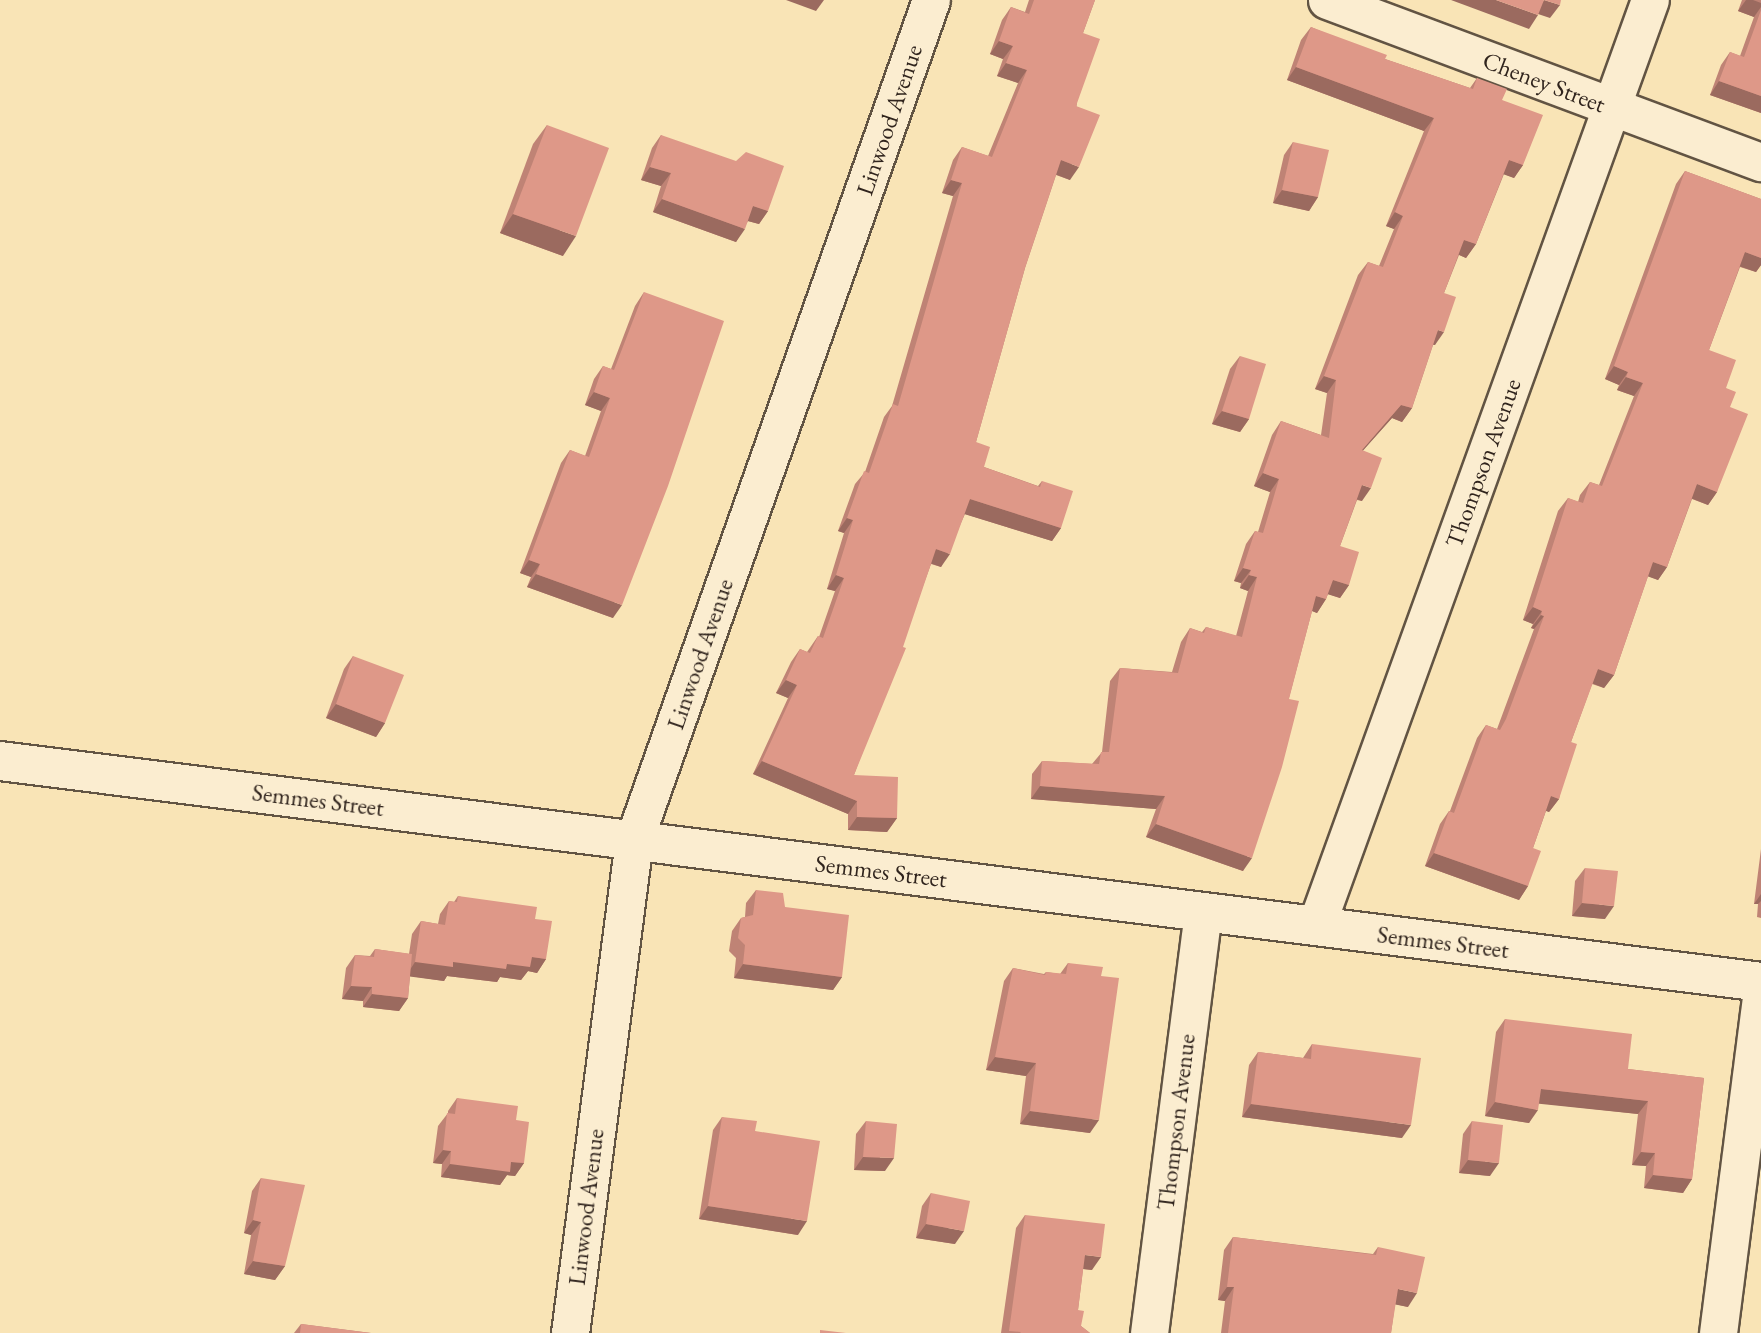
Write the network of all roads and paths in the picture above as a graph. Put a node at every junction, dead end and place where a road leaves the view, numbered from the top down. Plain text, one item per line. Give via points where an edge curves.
1 (931, 0) edge
2 (1327, 0) edge
3 (1650, 0) edge
4 (1611, 107) junction
5 (1761, 162) edge
6 (0, 761) edge
7 (634, 840) junction
8 (1203, 912) junction
9 (1316, 926) junction
10 (1761, 982) edge
11 (1761, 995) edge
12 (570, 1333) edge
13 (1149, 1333) edge
14 (1718, 1333) edge

1 - 7 street, Linwood Avenue
2 - 4 street, Cheney Street
3 - 4 street, Thompson Avenue
4 - 5 street, Cheney Street
4 - 9 street, Thompson Avenue
6 - 7 street, Semmes Street
7 - 8 street, Semmes Street
7 - 12 street, Linwood Avenue
8 - 9 street, Semmes Street
8 - 13 street, Thompson Avenue
9 - 10 street, Semmes Street
11 - 14 street

